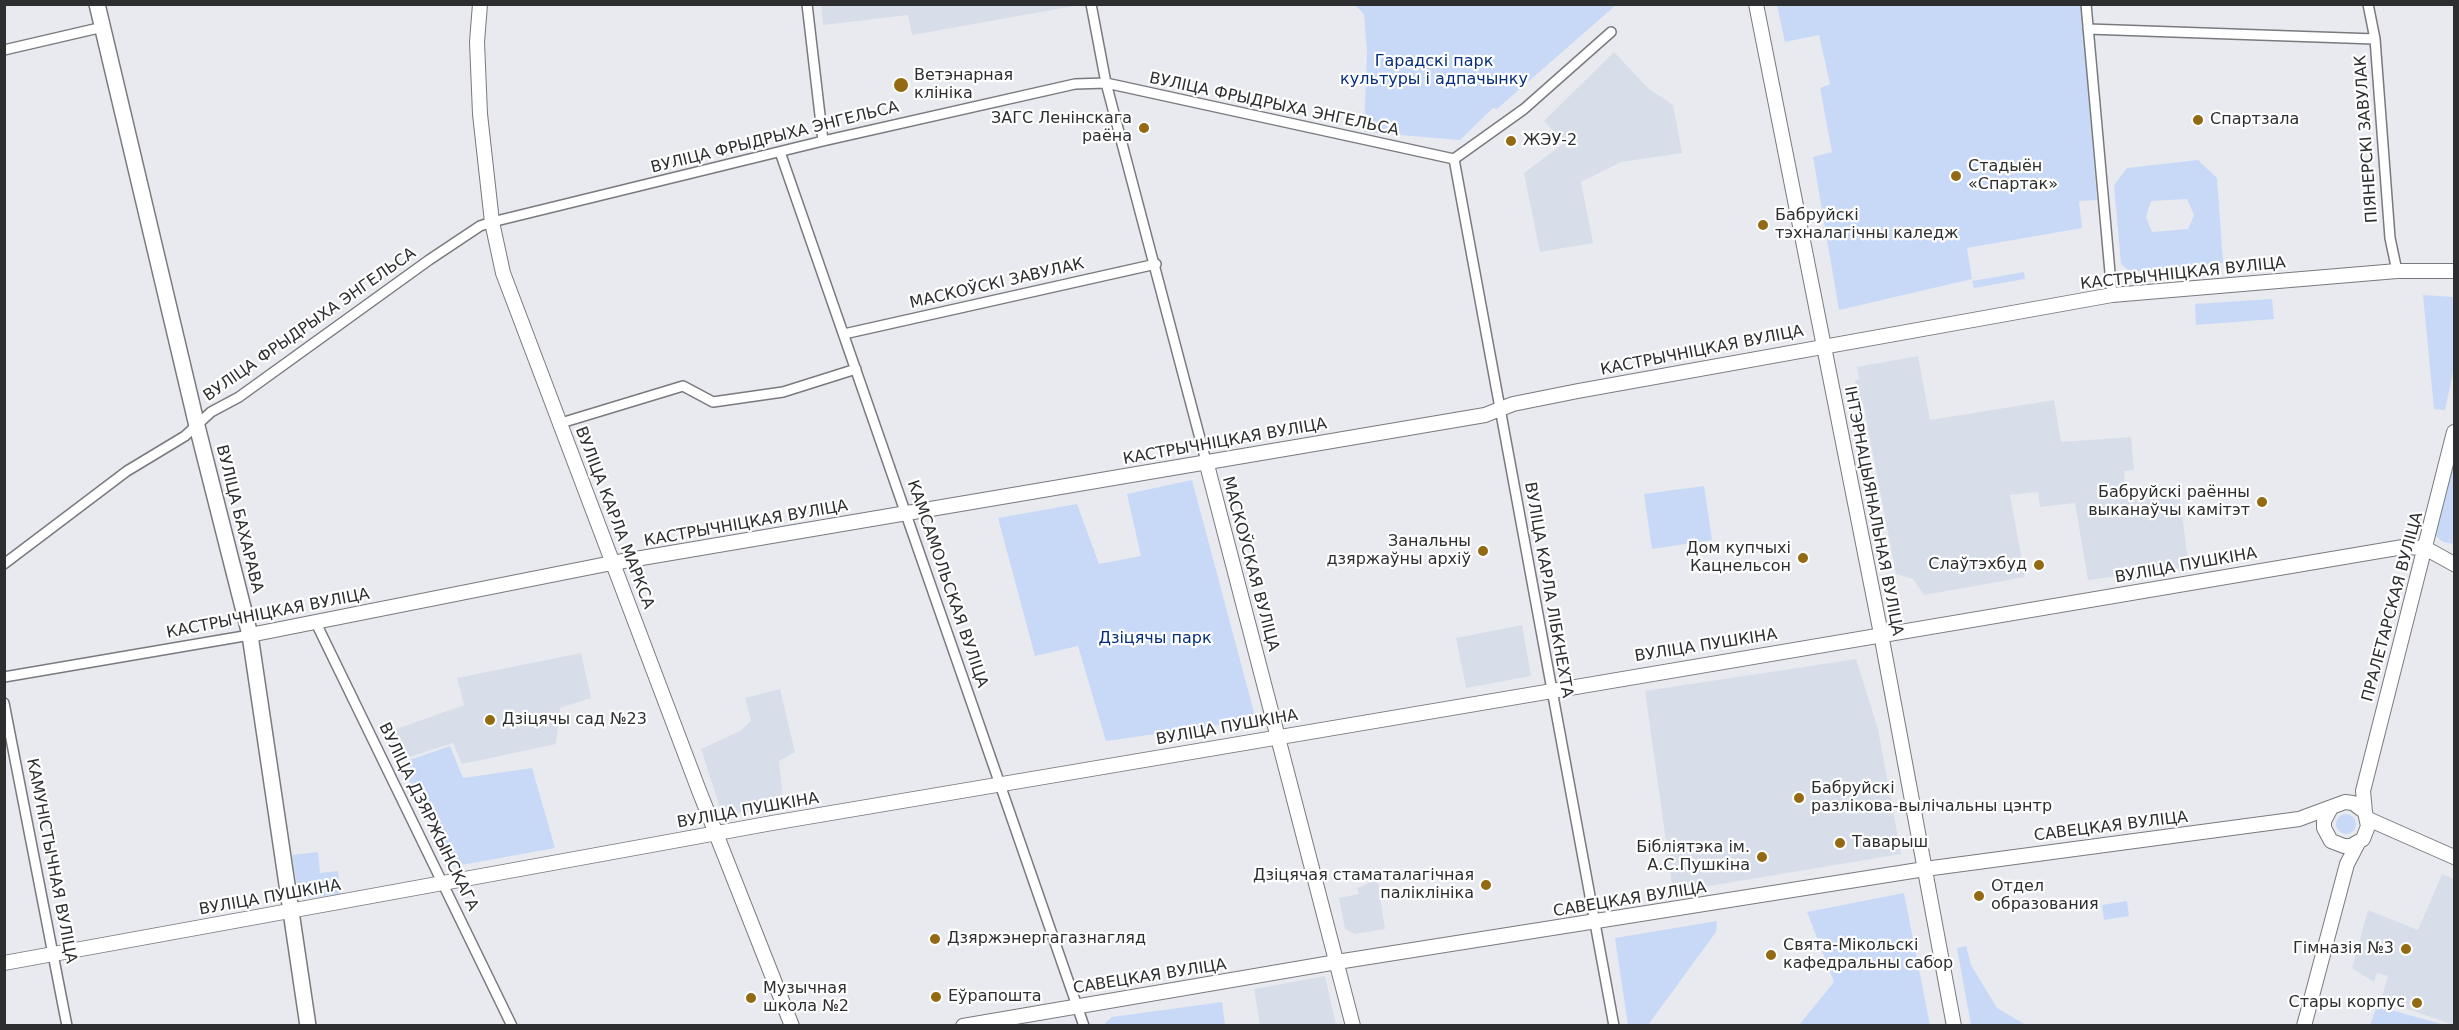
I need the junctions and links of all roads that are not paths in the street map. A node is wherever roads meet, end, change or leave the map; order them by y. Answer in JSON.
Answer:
{"nodes":[{"id":1,"x":97,"y":4,"type":"edge"},
{"id":2,"x":480,"y":4,"type":"edge"},
{"id":3,"x":807,"y":4,"type":"edge"},
{"id":4,"x":1091,"y":4,"type":"edge"},
{"id":5,"x":1756,"y":4,"type":"edge"},
{"id":6,"x":2086,"y":4,"type":"edge"},
{"id":7,"x":2368,"y":4,"type":"edge"},
{"id":8,"x":102,"y":27,"type":"junction"},
{"id":9,"x":2088,"y":29,"type":"junction"},
{"id":10,"x":1611,"y":33,"type":"dead end"},
{"id":11,"x":2375,"y":39,"type":"junction"},
{"id":12,"x":4,"y":50,"type":"edge"},
{"id":13,"x":1106,"y":83,"type":"junction"},
{"id":14,"x":823,"y":141,"type":"junction"},
{"id":15,"x":780,"y":152,"type":"junction"},
{"id":16,"x":1454,"y":159,"type":"junction"},
{"id":17,"x":492,"y":222,"type":"junction"},
{"id":18,"x":1156,"y":264,"type":"junction"},
{"id":19,"x":2397,"y":271,"type":"junction"},
{"id":20,"x":2454,"y":271,"type":"edge"},
{"id":21,"x":2112,"y":295,"type":"junction"},
{"id":22,"x":844,"y":334,"type":"junction"},
{"id":23,"x":1824,"y":345,"type":"junction"},
{"id":24,"x":856,"y":369,"type":"junction"},
{"id":25,"x":1499,"y":411,"type":"junction"},
{"id":26,"x":561,"y":423,"type":"junction"},
{"id":27,"x":197,"y":426,"type":"junction"},
{"id":28,"x":2454,"y":432,"type":"edge"},
{"id":29,"x":1206,"y":461,"type":"junction"},
{"id":30,"x":907,"y":513,"type":"junction"},
{"id":31,"x":2425,"y":548,"type":"junction"},
{"id":32,"x":612,"y":563,"type":"junction"},
{"id":33,"x":4,"y":564,"type":"edge"},
{"id":34,"x":2454,"y":564,"type":"edge"},
{"id":35,"x":316,"y":623,"type":"junction"},
{"id":36,"x":1881,"y":634,"type":"junction"},
{"id":37,"x":250,"y":635,"type":"junction"},
{"id":38,"x":4,"y":677,"type":"edge"},
{"id":39,"x":1551,"y":689,"type":"junction"},
{"id":40,"x":4,"y":703,"type":"edge"},
{"id":41,"x":1278,"y":736,"type":"junction"},
{"id":42,"x":1000,"y":784,"type":"junction"},
{"id":43,"x":2363,"y":791,"type":"junction"},
{"id":44,"x":2345,"y":802,"type":"junction"},
{"id":45,"x":2331,"y":808,"type":"junction"},
{"id":46,"x":2366,"y":815,"type":"junction"},
{"id":47,"x":2303,"y":818,"type":"junction"},
{"id":48,"x":2384,"y":828,"type":"junction"},
{"id":49,"x":716,"y":833,"type":"junction"},
{"id":50,"x":2332,"y":840,"type":"junction"},
{"id":51,"x":2360,"y":841,"type":"junction"},
{"id":52,"x":2454,"y":857,"type":"edge"},
{"id":53,"x":2347,"y":864,"type":"junction"},
{"id":54,"x":1925,"y":869,"type":"junction"},
{"id":55,"x":443,"y":884,"type":"junction"},
{"id":56,"x":289,"y":911,"type":"junction"},
{"id":57,"x":1594,"y":922,"type":"junction"},
{"id":58,"x":54,"y":954,"type":"junction"},
{"id":59,"x":4,"y":963,"type":"edge"},
{"id":60,"x":1337,"y":963,"type":"junction"},
{"id":61,"x":1077,"y":1005,"type":"junction"},
{"id":62,"x":67,"y":1026,"type":"edge"},
{"id":63,"x":308,"y":1026,"type":"edge"},
{"id":64,"x":512,"y":1026,"type":"edge"},
{"id":65,"x":792,"y":1026,"type":"edge"},
{"id":66,"x":963,"y":1026,"type":"edge"},
{"id":67,"x":1084,"y":1026,"type":"edge"},
{"id":68,"x":1353,"y":1026,"type":"edge"},
{"id":69,"x":1614,"y":1026,"type":"edge"},
{"id":70,"x":1954,"y":1026,"type":"edge"},
{"id":71,"x":2304,"y":1026,"type":"edge"}],
"edges":[{"from":1,"to":8,"type":"main road","name":"ВУЛІЦА БАХАРАВА"},
{"from":2,"to":17,"type":"main road","name":"ВУЛІЦА КАРЛА МАРКСА"},
{"from":3,"to":14,"type":"street"},
{"from":4,"to":13,"type":"street","name":"МАСКОЎСКАЯ ВУЛІЦА"},
{"from":5,"to":23,"type":"main road","name":"ІНТЭРНАЦЫЯНАЛЬНАЯ ВУЛІЦА"},
{"from":6,"to":9,"type":"street"},
{"from":7,"to":11,"type":"street","name":"ПІЯНЕРСКІ ЗАВУЛАК"},
{"from":8,"to":12,"type":"street"},
{"from":8,"to":27,"type":"main road","name":"ВУЛІЦА БАХАРАВА"},
{"from":9,"to":11,"type":"street"},
{"from":9,"to":21,"type":"street"},
{"from":10,"to":16,"type":"street"},
{"from":11,"to":19,"type":"street","name":"ПІЯНЕРСКІ ЗАВУЛАК"},
{"from":13,"to":14,"type":"street","name":"ВУЛІЦА ФРЫДРЫХА ЭНГЕЛЬСА"},
{"from":13,"to":16,"type":"street","name":"ВУЛІЦА ФРЫДРЫХА ЭНГЕЛЬСА"},
{"from":13,"to":18,"type":"street","name":"МАСКОЎСКАЯ ВУЛІЦА"},
{"from":14,"to":15,"type":"street","name":"ВУЛІЦА ФРЫДРЫХА ЭНГЕЛЬСА"},
{"from":15,"to":17,"type":"street","name":"ВУЛІЦА ФРЫДРЫХА ЭНГЕЛЬСА"},
{"from":15,"to":22,"type":"street","name":"КАМСАМОЛЬСКАЯ ВУЛІЦА"},
{"from":16,"to":25,"type":"street","name":"ВУЛІЦА КАРЛА ЛІБКНЕХТА"},
{"from":17,"to":26,"type":"main road","name":"ВУЛІЦА КАРЛА МАРКСА"},
{"from":17,"to":27,"type":"street","name":"ВУЛІЦА ФРЫДРЫХА ЭНГЕЛЬСА"},
{"from":18,"to":22,"type":"street","name":"МАСКОЎСКІ ЗАВУЛАК"},
{"from":18,"to":29,"type":"street","name":"МАСКОЎСКАЯ ВУЛІЦА"},
{"from":19,"to":20,"type":"main road","name":"КАСТРЫЧНІЦКАЯ ВУЛІЦА"},
{"from":19,"to":21,"type":"main road","name":"КАСТРЫЧНІЦКАЯ ВУЛІЦА"},
{"from":21,"to":23,"type":"main road","name":"КАСТРЫЧНІЦКАЯ ВУЛІЦА"},
{"from":22,"to":24,"type":"street","name":"КАМСАМОЛЬСКАЯ ВУЛІЦА"},
{"from":23,"to":25,"type":"main road","name":"КАСТРЫЧНІЦКАЯ ВУЛІЦА"},
{"from":23,"to":36,"type":"main road","name":"ІНТЭРНАЦЫЯНАЛЬНАЯ ВУЛІЦА"},
{"from":24,"to":26,"type":"street"},
{"from":24,"to":30,"type":"street","name":"КАМСАМОЛЬСКАЯ ВУЛІЦА"},
{"from":25,"to":29,"type":"main road","name":"КАСТРЫЧНІЦКАЯ ВУЛІЦА"},
{"from":25,"to":39,"type":"street","name":"ВУЛІЦА КАРЛА ЛІБКНЕХТА"},
{"from":26,"to":32,"type":"main road","name":"ВУЛІЦА КАРЛА МАРКСА"},
{"from":27,"to":33,"type":"street","name":"ВУЛІЦА ФРЫДРЫХА ЭНГЕЛЬСА"},
{"from":27,"to":37,"type":"main road","name":"ВУЛІЦА БАХАРАВА"},
{"from":28,"to":31,"type":"main road","name":"ПРАЛЕТАРСКАЯ ВУЛІЦА"},
{"from":29,"to":30,"type":"main road","name":"КАСТРЫЧНІЦКАЯ ВУЛІЦА"},
{"from":29,"to":41,"type":"main road","name":"МАСКОЎСКАЯ ВУЛІЦА"},
{"from":30,"to":32,"type":"main road","name":"КАСТРЫЧНІЦКАЯ ВУЛІЦА"},
{"from":30,"to":42,"type":"street","name":"КАМСАМОЛЬСКАЯ ВУЛІЦА"},
{"from":31,"to":34,"type":"main road","name":"ВУЛІЦА ПУШКІНА"},
{"from":31,"to":36,"type":"main road","name":"ВУЛІЦА ПУШКІНА"},
{"from":31,"to":43,"type":"main road","name":"ПРАЛЕТАРСКАЯ ВУЛІЦА"},
{"from":32,"to":35,"type":"main road","name":"КАСТРЫЧНІЦКАЯ ВУЛІЦА"},
{"from":32,"to":49,"type":"main road","name":"ВУЛІЦА КАРЛА МАРКСА"},
{"from":35,"to":37,"type":"main road","name":"КАСТРЫЧНІЦКАЯ ВУЛІЦА"},
{"from":35,"to":55,"type":"street","name":"ВУЛІЦА ДЗЯРЖЫНСКАГА"},
{"from":36,"to":39,"type":"main road","name":"ВУЛІЦА ПУШКІНА"},
{"from":36,"to":54,"type":"main road","name":"ІНТЭРНАЦЫЯНАЛЬНАЯ ВУЛІЦА"},
{"from":37,"to":38,"type":"street","name":"КАСТРЫЧНІЦКАЯ ВУЛІЦА"},
{"from":37,"to":56,"type":"main road","name":"ВУЛІЦА БАХАРАВА"},
{"from":39,"to":41,"type":"main road","name":"ВУЛІЦА ПУШКІНА"},
{"from":39,"to":57,"type":"street","name":"ВУЛІЦА КАРЛА ЛІБКНЕХТА"},
{"from":40,"to":58,"type":"street","name":"КАМУНІСТЫЧНАЯ ВУЛІЦА"},
{"from":41,"to":42,"type":"main road","name":"ВУЛІЦА ПУШКІНА"},
{"from":41,"to":60,"type":"main road","name":"МАСКОЎСКАЯ ВУЛІЦА"},
{"from":42,"to":49,"type":"main road","name":"ВУЛІЦА ПУШКІНА"},
{"from":42,"to":61,"type":"street","name":"КАМСАМОЛЬСКАЯ ВУЛІЦА"},
{"from":43,"to":44,"type":"main road"},
{"from":43,"to":46,"type":"main road","name":"ПРАЛЕТАРСКАЯ ВУЛІЦА"},
{"from":44,"to":45,"type":"main road"},
{"from":44,"to":46,"type":"main road"},
{"from":45,"to":47,"type":"main road","name":"САВЕЦКАЯ ВУЛІЦА"},
{"from":45,"to":50,"type":"main road"},
{"from":46,"to":48,"type":"main road"},
{"from":46,"to":51,"type":"main road"},
{"from":47,"to":50,"type":"main road"},
{"from":47,"to":54,"type":"main road","name":"САВЕЦКАЯ ВУЛІЦА"},
{"from":48,"to":51,"type":"main road"},
{"from":48,"to":52,"type":"main road"},
{"from":49,"to":55,"type":"main road","name":"ВУЛІЦА ПУШКІНА"},
{"from":49,"to":65,"type":"main road","name":"ВУЛІЦА КАРЛА МАРКСА"},
{"from":50,"to":51,"type":"main road"},
{"from":50,"to":53,"type":"main road"},
{"from":51,"to":53,"type":"main road"},
{"from":53,"to":71,"type":"main road"},
{"from":54,"to":57,"type":"main road","name":"САВЕЦКАЯ ВУЛІЦА"},
{"from":54,"to":70,"type":"main road","name":"ІНТЭРНАЦЫЯНАЛЬНАЯ ВУЛІЦА"},
{"from":55,"to":56,"type":"main road","name":"ВУЛІЦА ПУШКІНА"},
{"from":55,"to":64,"type":"street","name":"ВУЛІЦА ДЗЯРЖЫНСКАГА"},
{"from":56,"to":58,"type":"main road","name":"ВУЛІЦА ПУШКІНА"},
{"from":56,"to":63,"type":"main road","name":"ВУЛІЦА БАХАРАВА"},
{"from":57,"to":60,"type":"main road","name":"САВЕЦКАЯ ВУЛІЦА"},
{"from":57,"to":69,"type":"street","name":"ВУЛІЦА КАРЛА ЛІБКНЕХТА"},
{"from":58,"to":59,"type":"main road","name":"ВУЛІЦА ПУШКІНА"},
{"from":58,"to":62,"type":"street","name":"КАМУНІСТЫЧНАЯ ВУЛІЦА"},
{"from":60,"to":61,"type":"main road","name":"САВЕЦКАЯ ВУЛІЦА"},
{"from":60,"to":68,"type":"main road","name":"МАСКОЎСКАЯ ВУЛІЦА"},
{"from":61,"to":66,"type":"main road","name":"САВЕЦКАЯ ВУЛІЦА"},
{"from":61,"to":67,"type":"street","name":"КАМСАМОЛЬСКАЯ ВУЛІЦА"}]}
